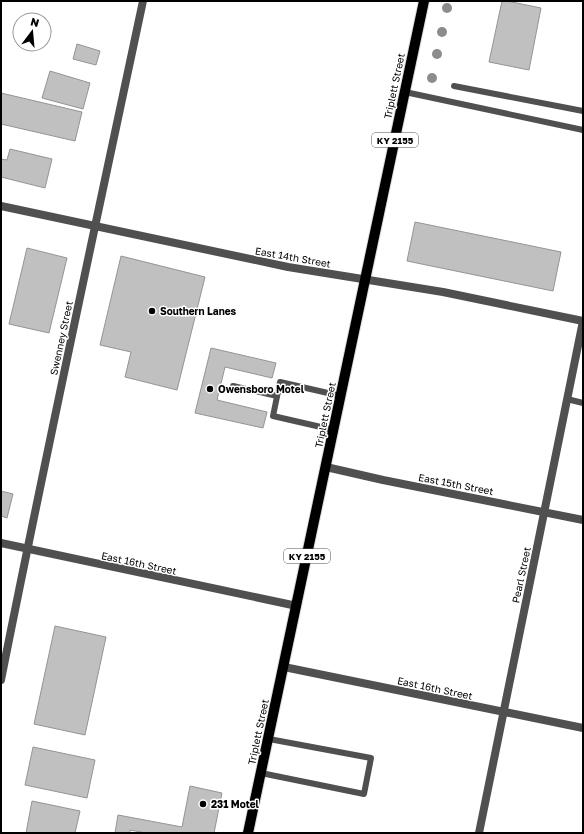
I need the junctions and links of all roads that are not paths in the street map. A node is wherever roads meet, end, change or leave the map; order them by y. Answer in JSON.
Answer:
{"nodes":[{"id":1,"x":143,"y":1,"type":"edge"},
{"id":2,"x":424,"y":1,"type":"edge"},
{"id":3,"x":454,"y":86,"type":"dead end"},
{"id":4,"x":405,"y":92,"type":"junction"},
{"id":5,"x":583,"y":111,"type":"edge"},
{"id":6,"x":583,"y":130,"type":"edge"},
{"id":7,"x":1,"y":206,"type":"edge"},
{"id":8,"x":95,"y":226,"type":"junction"},
{"id":9,"x":365,"y":279,"type":"junction"},
{"id":10,"x":583,"y":321,"type":"edge"},
{"id":11,"x":233,"y":386,"type":"dead end"},
{"id":12,"x":277,"y":396,"type":"junction"},
{"id":13,"x":341,"y":396,"type":"junction"},
{"id":14,"x":567,"y":399,"type":"junction"},
{"id":15,"x":583,"y":403,"type":"edge"},
{"id":16,"x":334,"y":430,"type":"junction"},
{"id":17,"x":326,"y":467,"type":"junction"},
{"id":18,"x":544,"y":512,"type":"junction"},
{"id":19,"x":583,"y":520,"type":"edge"},
{"id":20,"x":1,"y":543,"type":"edge"},
{"id":21,"x":27,"y":549,"type":"junction"},
{"id":22,"x":297,"y":606,"type":"junction"},
{"id":23,"x":284,"y":667,"type":"junction"},
{"id":24,"x":1,"y":680,"type":"edge"},
{"id":25,"x":503,"y":712,"type":"junction"},
{"id":26,"x":583,"y":728,"type":"edge"},
{"id":27,"x":269,"y":739,"type":"junction"},
{"id":28,"x":261,"y":773,"type":"junction"},
{"id":29,"x":248,"y":833,"type":"edge"},
{"id":30,"x":479,"y":833,"type":"edge"}],
"edges":[{"from":1,"to":8,"type":"street","name":"Swenney Street"},
{"from":2,"to":4,"type":"main road","name":"Triplett Street","number":"KY 2155"},
{"from":3,"to":5,"type":"lane"},
{"from":4,"to":6,"type":"lane"},
{"from":4,"to":9,"type":"main road","name":"Triplett Street","number":"KY 2155"},
{"from":7,"to":8,"type":"street","name":"East 14th Street"},
{"from":8,"to":9,"type":"street","name":"East 14th Street"},
{"from":8,"to":21,"type":"street","name":"Swenney Street"},
{"from":9,"to":10,"type":"street","name":"East 14th Street"},
{"from":9,"to":13,"type":"main road","name":"Triplett Street","number":"KY 2155"},
{"from":10,"to":14,"type":"street","name":"Pearl Street"},
{"from":11,"to":12,"type":"lane"},
{"from":12,"to":13,"type":"lane"},
{"from":12,"to":16,"type":"lane"},
{"from":13,"to":16,"type":"main road","name":"Triplett Street","number":"KY 2155"},
{"from":14,"to":15,"type":"lane"},
{"from":14,"to":18,"type":"street","name":"Pearl Street"},
{"from":16,"to":17,"type":"main road","name":"Triplett Street","number":"KY 2155"},
{"from":17,"to":18,"type":"street","name":"East 15th Street"},
{"from":17,"to":22,"type":"main road","name":"Triplett Street","number":"KY 2155"},
{"from":18,"to":19,"type":"street","name":"East 15th Street"},
{"from":18,"to":25,"type":"street","name":"Pearl Street"},
{"from":20,"to":21,"type":"street","name":"East 16th Street"},
{"from":21,"to":22,"type":"street","name":"East 16th Street"},
{"from":21,"to":24,"type":"street","name":"Swenney Street"},
{"from":22,"to":23,"type":"main road","name":"Triplett Street","number":"KY 2155"},
{"from":23,"to":25,"type":"street","name":"East 16th Street"},
{"from":23,"to":27,"type":"main road","name":"Triplett Street","number":"KY 2155"},
{"from":25,"to":26,"type":"street","name":"East 16th Street"},
{"from":25,"to":30,"type":"street","name":"Pearl Street"},
{"from":27,"to":28,"type":"main road","name":"Triplett Street","number":"KY 2155"},
{"from":27,"to":28,"type":"lane"},
{"from":28,"to":29,"type":"main road","name":"Triplett Street","number":"KY 2155"}]}
